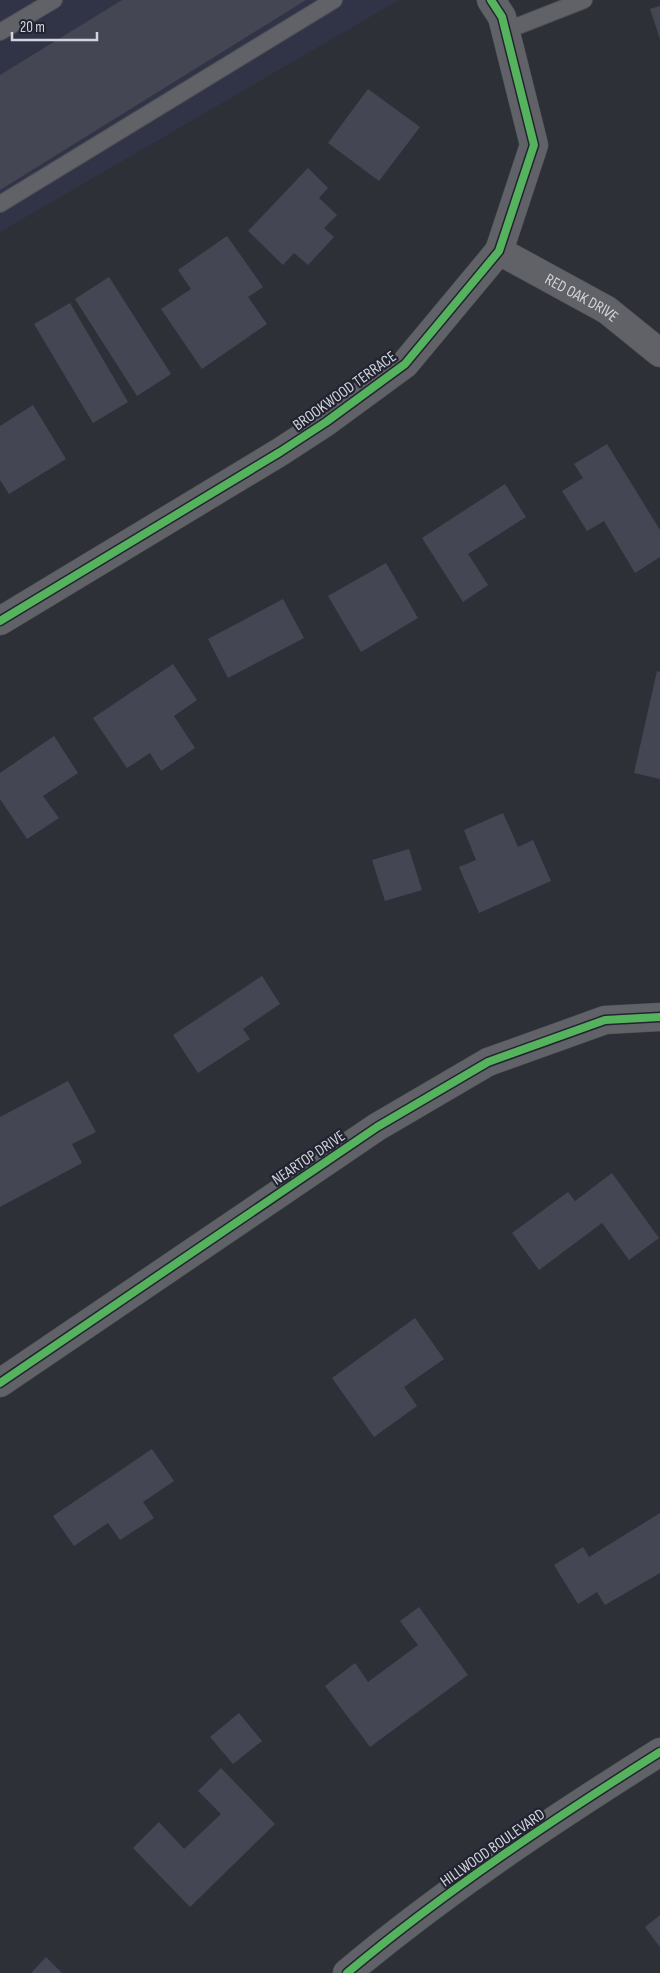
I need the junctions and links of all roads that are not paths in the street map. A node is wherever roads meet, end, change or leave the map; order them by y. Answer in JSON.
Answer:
{"nodes":[{"id":1,"x":54,"y":0,"type":"edge"},
{"id":2,"x":334,"y":0,"type":"edge"},
{"id":3,"x":491,"y":0,"type":"edge"},
{"id":4,"x":584,"y":0,"type":"edge"},
{"id":5,"x":505,"y":31,"type":"junction"},
{"id":6,"x":0,"y":32,"type":"edge"},
{"id":7,"x":0,"y":204,"type":"edge"},
{"id":8,"x":499,"y":251,"type":"junction"},
{"id":9,"x":660,"y":353,"type":"edge"},
{"id":10,"x":0,"y":621,"type":"edge"},
{"id":11,"x":660,"y":1017,"type":"edge"},
{"id":12,"x":0,"y":1383,"type":"edge"},
{"id":13,"x":660,"y":1752,"type":"edge"},
{"id":14,"x":347,"y":1973,"type":"edge"}],
"edges":[{"from":1,"to":6,"type":"lane"},
{"from":2,"to":7,"type":"lane"},
{"from":3,"to":5,"type":"street","name":"BROOKWOOD TERRACE"},
{"from":4,"to":5,"type":"lane"},
{"from":5,"to":8,"type":"street","name":"BROOKWOOD TERRACE"},
{"from":8,"to":9,"type":"street","name":"RED OAK DRIVE"},
{"from":8,"to":10,"type":"street","name":"BROOKWOOD TERRACE"},
{"from":11,"to":12,"type":"street","name":"NEARTOP DRIVE"},
{"from":13,"to":14,"type":"street","name":"HILLWOOD BOULEVARD"}]}
